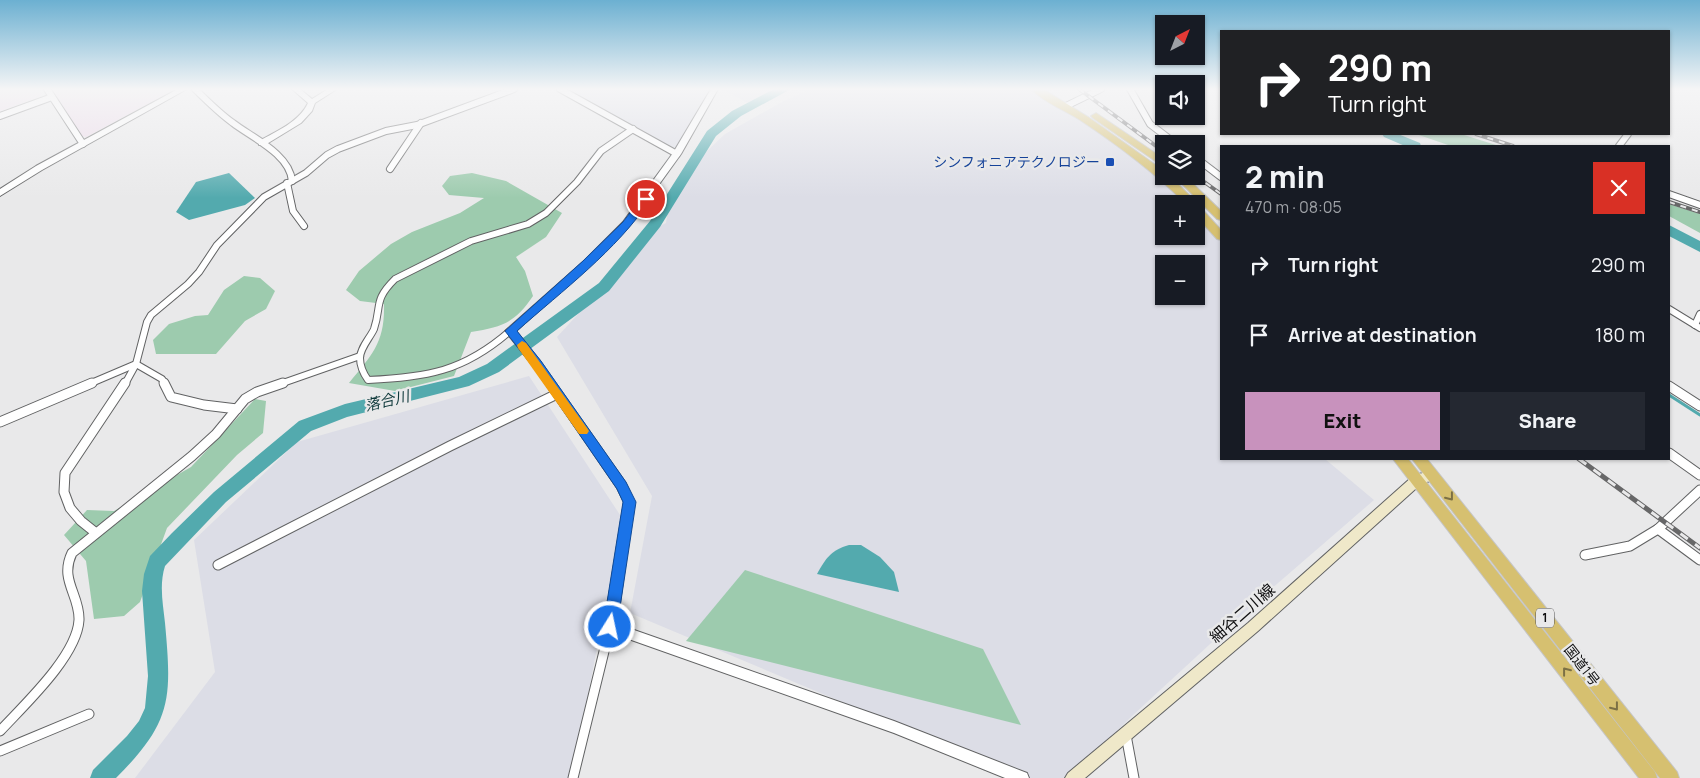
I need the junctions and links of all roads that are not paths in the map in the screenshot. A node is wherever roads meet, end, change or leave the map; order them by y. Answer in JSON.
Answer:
{"nodes":[{"id":1,"x":71,"y":125,"type":"edge"},
{"id":2,"x":118,"y":125,"type":"edge"},
{"id":3,"x":237,"y":125,"type":"edge"},
{"id":4,"x":292,"y":125,"type":"edge"},
{"id":5,"x":411,"y":125,"type":"edge"},
{"id":6,"x":419,"y":125,"type":"edge"},
{"id":7,"x":625,"y":125,"type":"edge"},
{"id":8,"x":694,"y":125,"type":"edge"},
{"id":9,"x":1097,"y":125,"type":"edge"},
{"id":10,"x":1111,"y":125,"type":"edge"},
{"id":11,"x":1152,"y":125,"type":"edge"},
{"id":12,"x":632,"y":129,"type":"junction"},
{"id":13,"x":1164,"y":135,"type":"edge"},
{"id":14,"x":262,"y":142,"type":"junction"},
{"id":15,"x":83,"y":144,"type":"junction"},
{"id":16,"x":677,"y":154,"type":"junction"},
{"id":17,"x":1155,"y":157,"type":"edge"},
{"id":18,"x":1205,"y":164,"type":"edge"},
{"id":19,"x":390,"y":169,"type":"dead end"},
{"id":20,"x":1155,"y":169,"type":"edge"},
{"id":21,"x":1220,"y":175,"type":"edge"},
{"id":22,"x":290,"y":182,"type":"junction"},
{"id":23,"x":1173,"y":185,"type":"edge"},
{"id":24,"x":1188,"y":185,"type":"edge"},
{"id":25,"x":0,"y":193,"type":"edge"},
{"id":26,"x":1670,"y":194,"type":"edge"},
{"id":27,"x":1183,"y":195,"type":"edge"},
{"id":28,"x":1700,"y":205,"type":"edge"},
{"id":29,"x":1220,"y":215,"type":"edge"},
{"id":30,"x":1205,"y":219,"type":"edge"},
{"id":31,"x":304,"y":226,"type":"dead end"},
{"id":32,"x":1220,"y":235,"type":"edge"},
{"id":33,"x":1670,"y":310,"type":"edge"},
{"id":34,"x":1700,"y":314,"type":"edge"},
{"id":35,"x":1698,"y":326,"type":"edge"},
{"id":36,"x":510,"y":331,"type":"junction"},
{"id":37,"x":360,"y":356,"type":"junction"},
{"id":38,"x":136,"y":364,"type":"junction"},
{"id":39,"x":1670,"y":387,"type":"edge"},
{"id":40,"x":557,"y":394,"type":"junction"},
{"id":41,"x":1700,"y":406,"type":"edge"},
{"id":42,"x":237,"y":409,"type":"junction"},
{"id":43,"x":0,"y":422,"type":"edge"},
{"id":44,"x":1670,"y":454,"type":"edge"},
{"id":45,"x":1401,"y":460,"type":"edge"},
{"id":46,"x":1420,"y":460,"type":"edge"},
{"id":47,"x":1432,"y":475,"type":"junction"},
{"id":48,"x":1700,"y":475,"type":"edge"},
{"id":49,"x":1417,"y":480,"type":"junction"},
{"id":50,"x":1700,"y":490,"type":"edge"},
{"id":51,"x":1658,"y":529,"type":"junction"},
{"id":52,"x":96,"y":533,"type":"junction"},
{"id":53,"x":1585,"y":555,"type":"dead end"},
{"id":54,"x":1700,"y":560,"type":"edge"},
{"id":55,"x":218,"y":565,"type":"dead end"},
{"id":56,"x":610,"y":627,"type":"junction"},
{"id":57,"x":89,"y":714,"type":"dead end"},
{"id":58,"x":0,"y":731,"type":"edge"},
{"id":59,"x":1126,"y":735,"type":"junction"},
{"id":60,"x":0,"y":751,"type":"edge"},
{"id":61,"x":573,"y":778,"type":"edge"},
{"id":62,"x":1022,"y":778,"type":"edge"},
{"id":63,"x":1073,"y":778,"type":"edge"},
{"id":64,"x":1134,"y":778,"type":"edge"},
{"id":65,"x":1649,"y":778,"type":"edge"},
{"id":66,"x":1671,"y":778,"type":"edge"}],
"edges":[{"from":1,"to":15,"type":"street"},
{"from":2,"to":15,"type":"street"},
{"from":3,"to":14,"type":"street"},
{"from":4,"to":14,"type":"street"},
{"from":5,"to":22,"type":"street"},
{"from":6,"to":19,"type":"street"},
{"from":7,"to":12,"type":"street"},
{"from":8,"to":16,"type":"street"},
{"from":9,"to":20,"type":"highway"},
{"from":10,"to":17,"type":"highway"},
{"from":11,"to":13,"type":"street"},
{"from":12,"to":16,"type":"street"},
{"from":12,"to":37,"type":"street"},
{"from":14,"to":22,"type":"street"},
{"from":15,"to":25,"type":"street"},
{"from":16,"to":36,"type":"street"},
{"from":18,"to":21,"type":"street"},
{"from":22,"to":31,"type":"street"},
{"from":22,"to":38,"type":"street"},
{"from":23,"to":27,"type":"highway"},
{"from":24,"to":29,"type":"highway"},
{"from":26,"to":28,"type":"street"},
{"from":30,"to":32,"type":"highway"},
{"from":33,"to":35,"type":"street"},
{"from":34,"to":35,"type":"street"},
{"from":36,"to":37,"type":"street"},
{"from":36,"to":40,"type":"street"},
{"from":37,"to":42,"type":"street"},
{"from":38,"to":42,"type":"street"},
{"from":38,"to":43,"type":"street"},
{"from":38,"to":52,"type":"street"},
{"from":39,"to":41,"type":"street"},
{"from":40,"to":55,"type":"street"},
{"from":40,"to":56,"type":"street"},
{"from":42,"to":52,"type":"street"},
{"from":44,"to":48,"type":"street"},
{"from":45,"to":49,"type":"highway","name":"国道1号","number":"1"},
{"from":46,"to":47,"type":"highway","name":"国道1号","number":"1"},
{"from":47,"to":49,"type":"main road","name":"細谷二川線"},
{"from":47,"to":66,"type":"highway","name":"国道1号","number":"1","one_way":true},
{"from":49,"to":59,"type":"main road","name":"細谷二川線"},
{"from":65,"to":49,"type":"highway","name":"国道1号","number":"1","one_way":true},
{"from":50,"to":51,"type":"street"},
{"from":51,"to":53,"type":"street"},
{"from":51,"to":54,"type":"street"},
{"from":52,"to":58,"type":"street"},
{"from":56,"to":61,"type":"street"},
{"from":56,"to":62,"type":"street"},
{"from":57,"to":60,"type":"street"},
{"from":59,"to":63,"type":"main road","name":"細谷二川線"},
{"from":59,"to":64,"type":"street"}]}
